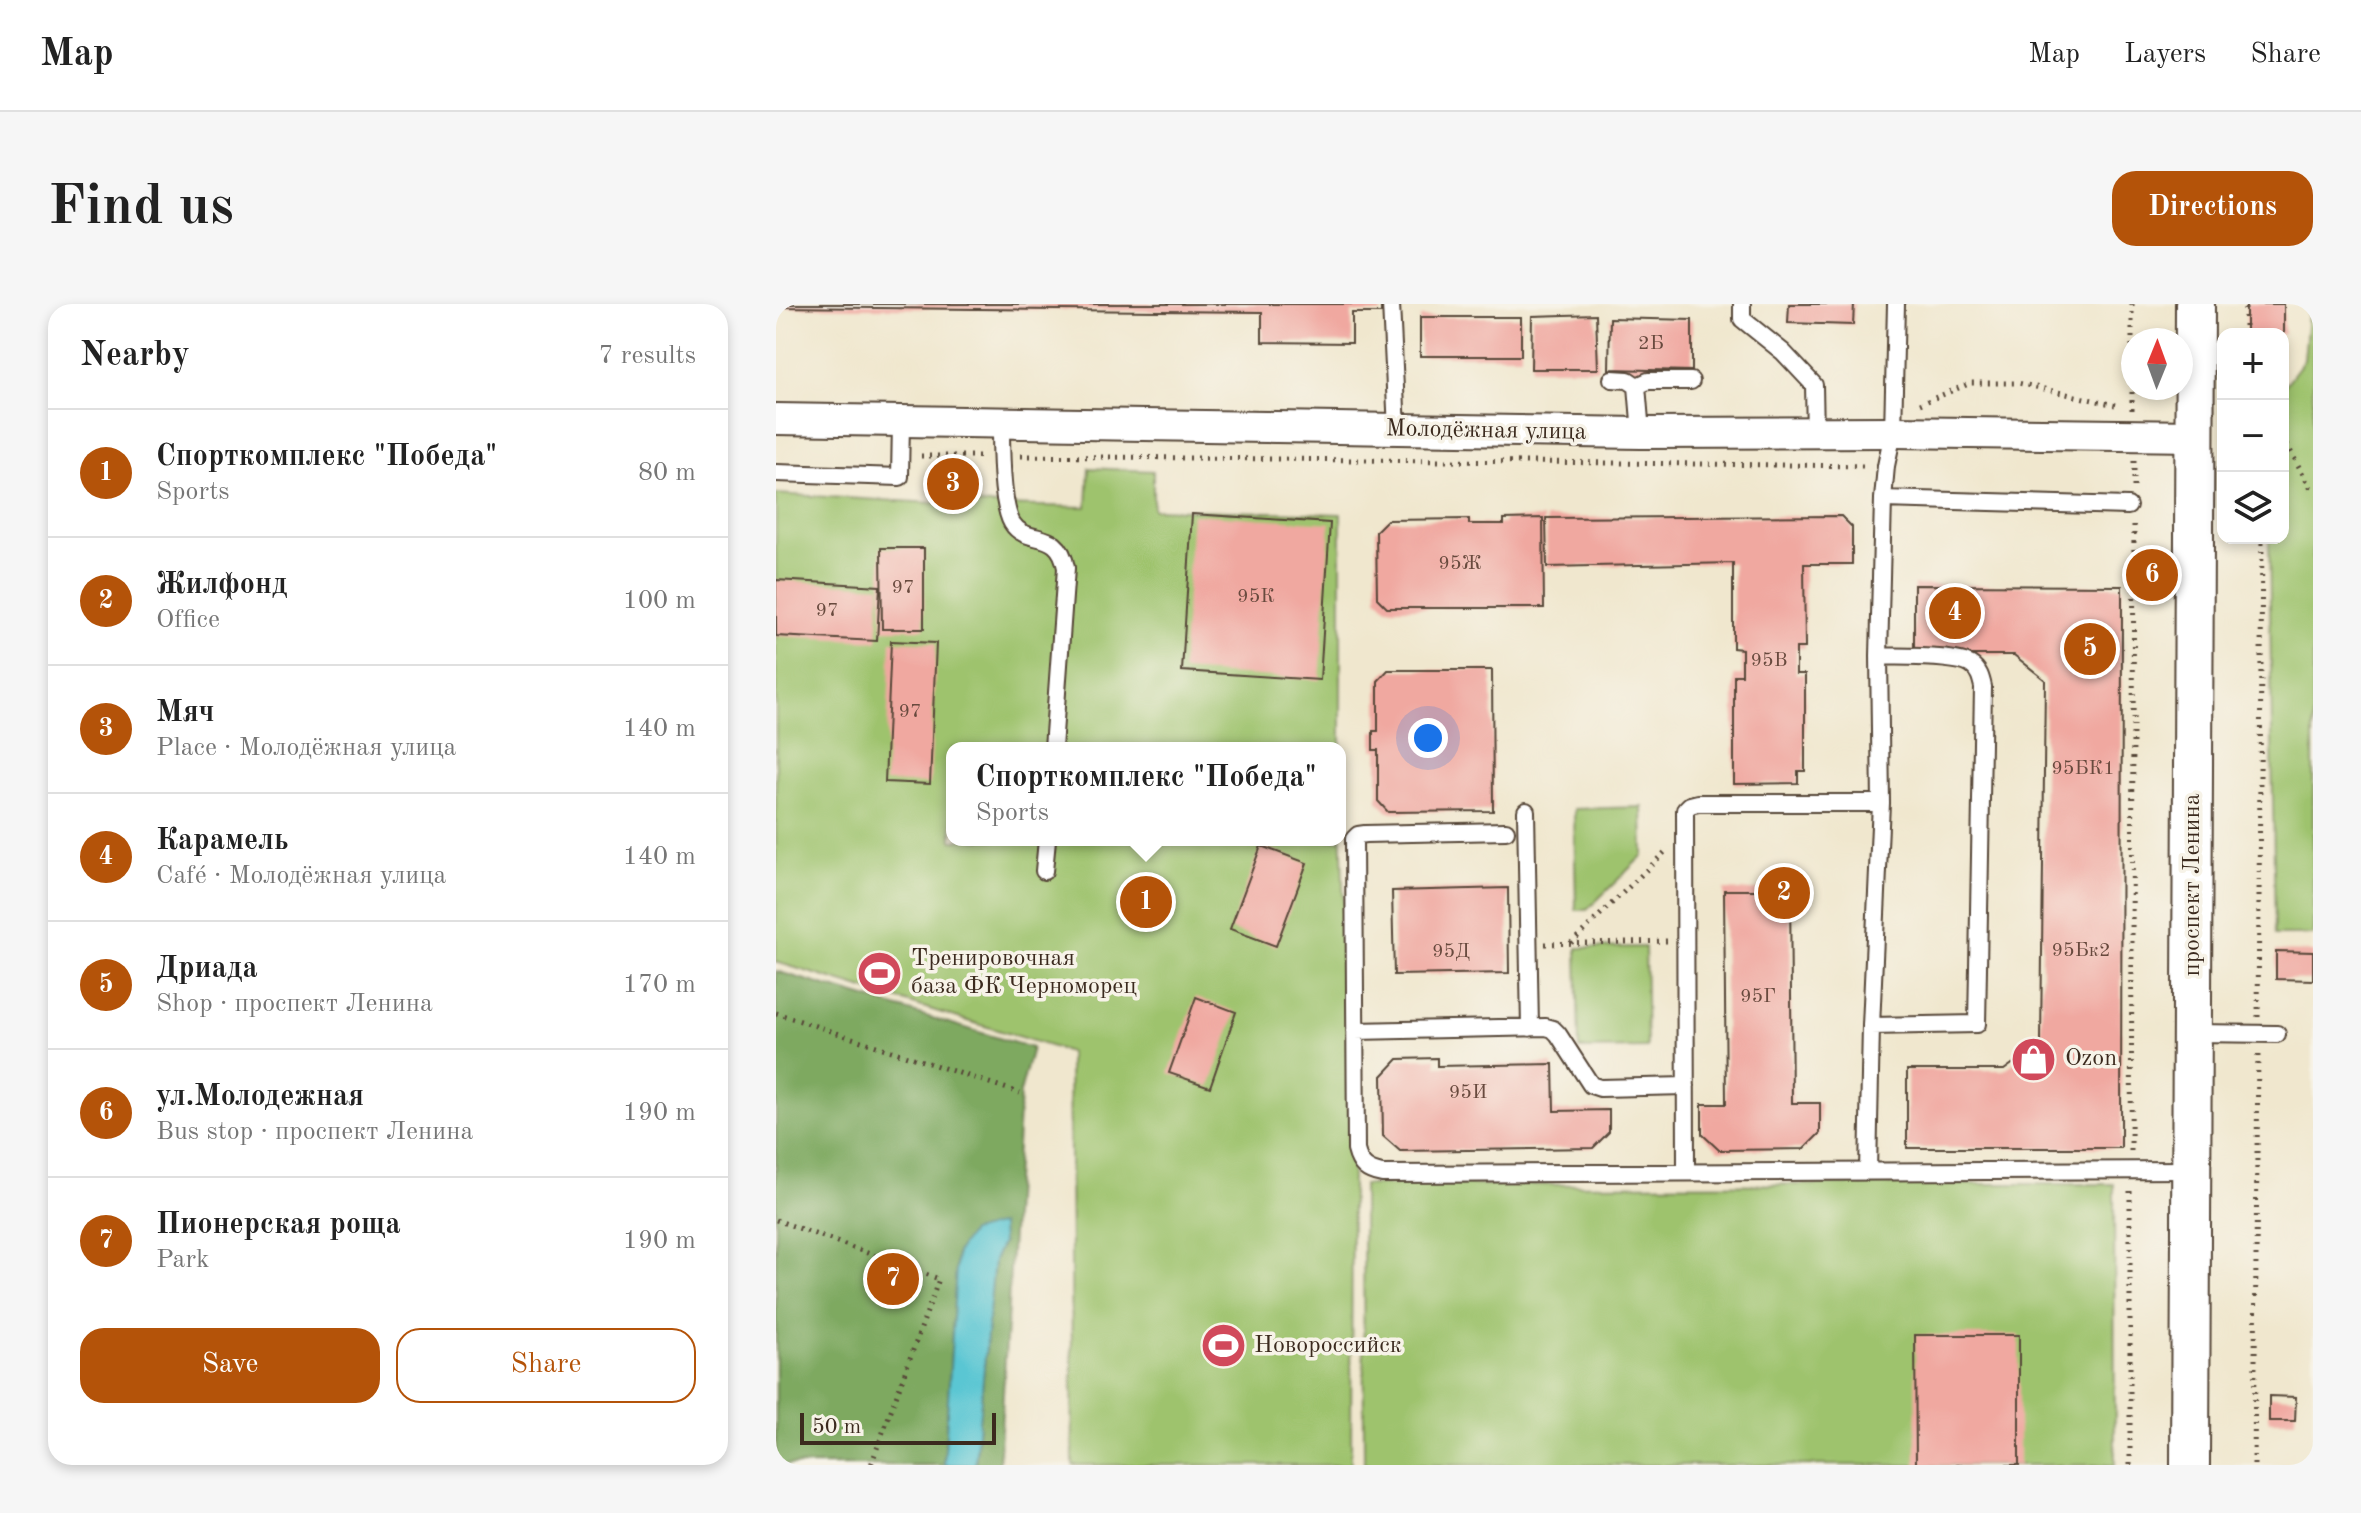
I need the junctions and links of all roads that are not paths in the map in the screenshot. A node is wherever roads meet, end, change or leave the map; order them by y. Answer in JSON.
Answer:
{"nodes":[{"id":1,"x":1391,"y":304,"type":"edge"},
{"id":2,"x":1742,"y":304,"type":"edge"},
{"id":3,"x":1896,"y":304,"type":"edge"},
{"id":4,"x":2195,"y":304,"type":"edge"},
{"id":5,"x":1612,"y":379,"type":"dead end"},
{"id":6,"x":1691,"y":381,"type":"dead end"},
{"id":7,"x":1637,"y":386,"type":"junction"},
{"id":8,"x":776,"y":419,"type":"edge"},
{"id":9,"x":901,"y":422,"type":"junction"},
{"id":10,"x":1001,"y":423,"type":"junction"},
{"id":11,"x":1893,"y":423,"type":"junction"},
{"id":12,"x":1397,"y":430,"type":"junction"},
{"id":13,"x":1641,"y":433,"type":"junction"},
{"id":14,"x":1815,"y":434,"type":"junction"},
{"id":15,"x":2196,"y":436,"type":"junction"},
{"id":16,"x":776,"y":473,"type":"edge"},
{"id":17,"x":2131,"y":498,"type":"road end"},
{"id":18,"x":1883,"y":499,"type":"junction"},
{"id":19,"x":1879,"y":656,"type":"junction"},
{"id":20,"x":1053,"y":742,"type":"edge"},
{"id":21,"x":1881,"y":803,"type":"junction"},
{"id":22,"x":1526,"y":811,"type":"dead end"},
{"id":23,"x":1506,"y":831,"type":"dead end"},
{"id":24,"x":1046,"y":846,"type":"edge"},
{"id":25,"x":1044,"y":871,"type":"dead end"},
{"id":26,"x":1871,"y":1026,"type":"junction"},
{"id":27,"x":1530,"y":1028,"type":"junction"},
{"id":28,"x":1355,"y":1031,"type":"junction"},
{"id":29,"x":2192,"y":1033,"type":"junction"},
{"id":30,"x":2277,"y":1034,"type":"dead end"},
{"id":31,"x":1686,"y":1086,"type":"junction"},
{"id":32,"x":2192,"y":1170,"type":"junction"},
{"id":33,"x":1686,"y":1172,"type":"junction"},
{"id":34,"x":1868,"y":1172,"type":"junction"},
{"id":35,"x":2190,"y":1465,"type":"edge"}],
"edges":[{"from":1,"to":12,"type":"lane"},
{"from":2,"to":14,"type":"lane"},
{"from":3,"to":11,"type":"lane"},
{"from":4,"to":15,"type":"street","name":"проспект Ленина"},
{"from":5,"to":7,"type":"lane"},
{"from":6,"to":7,"type":"lane"},
{"from":7,"to":13,"type":"lane"},
{"from":8,"to":9,"type":"street","name":"Молодёжная улица"},
{"from":9,"to":10,"type":"street","name":"Молодёжная улица"},
{"from":9,"to":16,"type":"lane"},
{"from":10,"to":12,"type":"street","name":"Молодёжная улица"},
{"from":10,"to":20,"type":"lane"},
{"from":11,"to":14,"type":"street","name":"Молодёжная улица"},
{"from":11,"to":15,"type":"street","name":"Молодёжная улица"},
{"from":11,"to":18,"type":"lane"},
{"from":12,"to":13,"type":"street","name":"Молодёжная улица"},
{"from":13,"to":14,"type":"street","name":"Молодёжная улица"},
{"from":15,"to":29,"type":"street","name":"проспект Ленина"},
{"from":17,"to":18,"type":"lane"},
{"from":18,"to":19,"type":"lane"},
{"from":19,"to":21,"type":"lane"},
{"from":19,"to":26,"type":"lane"},
{"from":21,"to":26,"type":"lane"},
{"from":21,"to":31,"type":"lane"},
{"from":22,"to":27,"type":"lane"},
{"from":23,"to":28,"type":"lane"},
{"from":24,"to":25,"type":"lane"},
{"from":26,"to":34,"type":"lane"},
{"from":27,"to":28,"type":"lane"},
{"from":27,"to":31,"type":"lane"},
{"from":28,"to":33,"type":"lane"},
{"from":29,"to":30,"type":"lane"},
{"from":29,"to":32,"type":"street","name":"проспект Ленина"},
{"from":31,"to":33,"type":"lane"},
{"from":32,"to":34,"type":"lane"},
{"from":32,"to":35,"type":"street","name":"проспект Ленина"},
{"from":33,"to":34,"type":"lane"}]}
